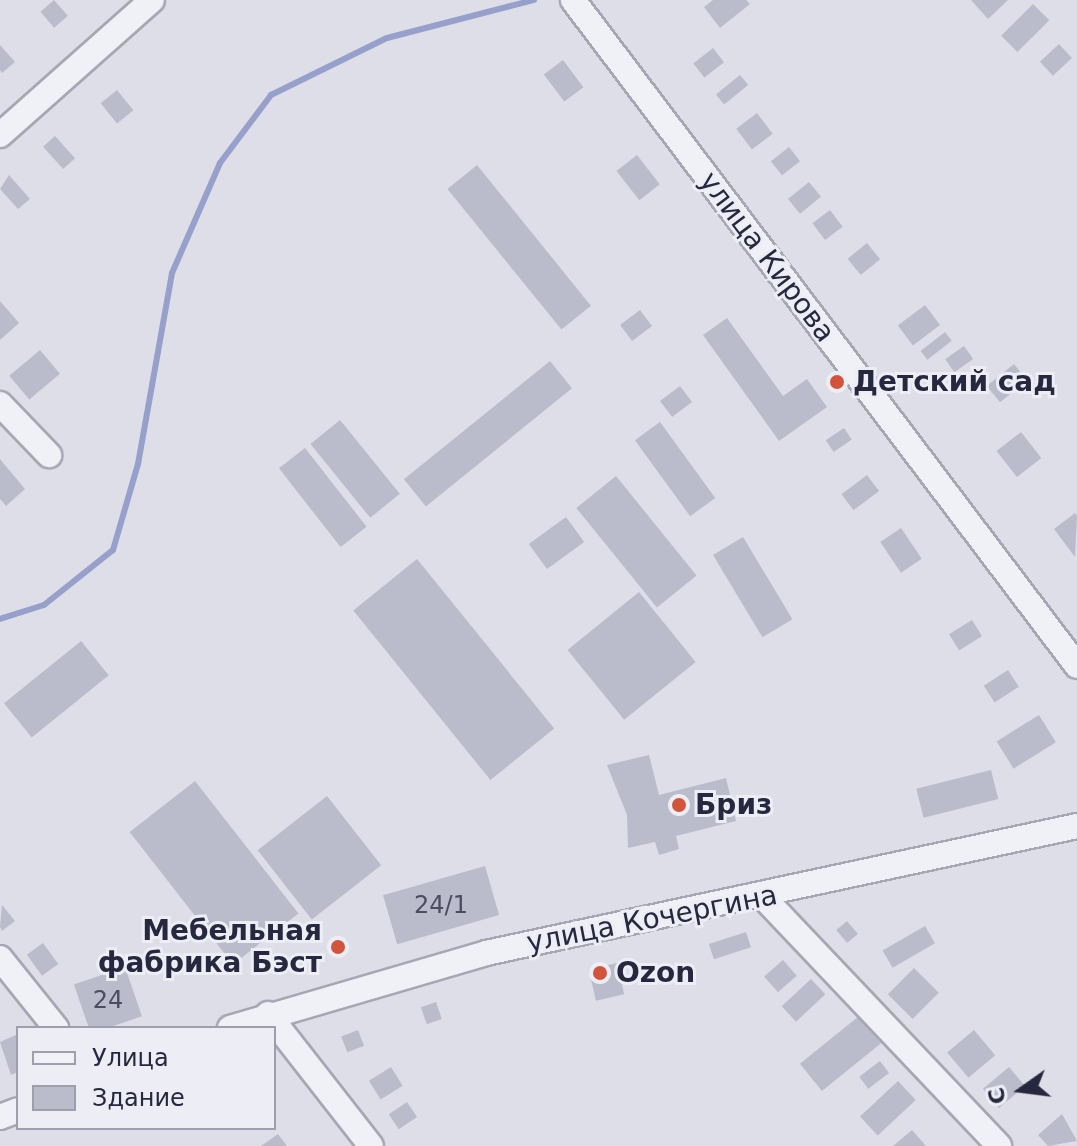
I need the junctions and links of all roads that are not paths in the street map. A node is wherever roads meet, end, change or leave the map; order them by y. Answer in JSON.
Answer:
{"nodes":[{"id":1,"x":152,"y":0,"type":"edge"},
{"id":2,"x":573,"y":0,"type":"edge"},
{"id":3,"x":0,"y":135,"type":"edge"},
{"id":4,"x":0,"y":404,"type":"edge"},
{"id":5,"x":49,"y":455,"type":"dead end"},
{"id":6,"x":1077,"y":666,"type":"edge"},
{"id":7,"x":1077,"y":826,"type":"edge"},
{"id":8,"x":763,"y":897,"type":"junction"},
{"id":9,"x":0,"y":958,"type":"edge"},
{"id":10,"x":268,"y":1014,"type":"junction"},
{"id":11,"x":54,"y":1026,"type":"edge"},
{"id":12,"x":235,"y":1026,"type":"edge"},
{"id":13,"x":371,"y":1146,"type":"edge"},
{"id":14,"x":999,"y":1146,"type":"edge"}],
"edges":[{"from":1,"to":3,"type":"street"},
{"from":2,"to":6,"type":"street","name":"улица Кирова"},
{"from":4,"to":5,"type":"street"},
{"from":7,"to":8,"type":"street","name":"улица Кочергина"},
{"from":8,"to":10,"type":"street","name":"улица Кочергина"},
{"from":8,"to":14,"type":"street"},
{"from":9,"to":11,"type":"street"},
{"from":10,"to":12,"type":"street","name":"улица Кочергина"},
{"from":10,"to":13,"type":"street"}]}
